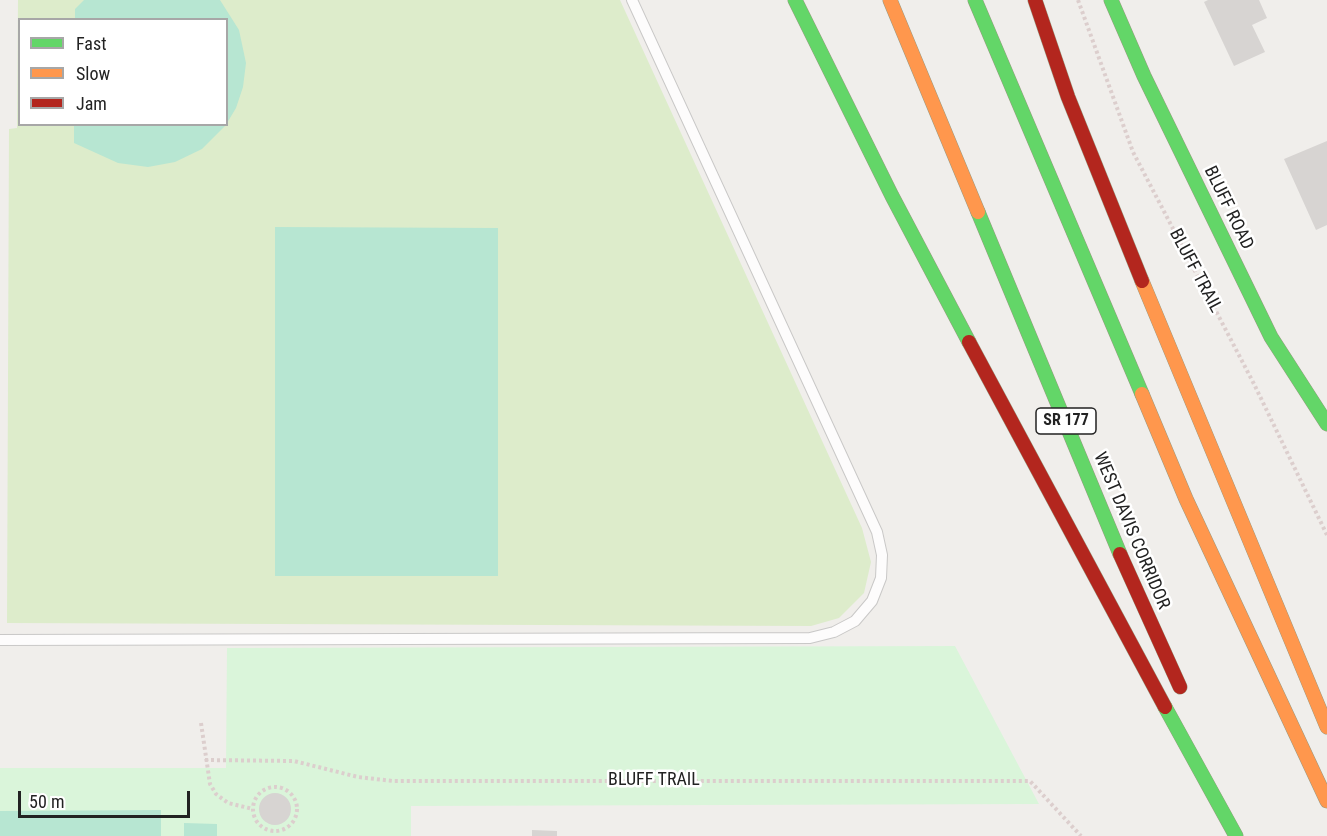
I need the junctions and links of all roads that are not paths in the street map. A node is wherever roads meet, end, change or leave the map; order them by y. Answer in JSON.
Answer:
{"nodes":[{"id":1,"x":632,"y":0,"type":"edge"},
{"id":2,"x":795,"y":0,"type":"edge"},
{"id":3,"x":890,"y":0,"type":"edge"},
{"id":4,"x":975,"y":0,"type":"edge"},
{"id":5,"x":1035,"y":0,"type":"edge"},
{"id":6,"x":1111,"y":0,"type":"edge"},
{"id":7,"x":1327,"y":424,"type":"edge"},
{"id":8,"x":0,"y":640,"type":"edge"},
{"id":9,"x":1187,"y":700,"type":"dead end"},
{"id":10,"x":1327,"y":727,"type":"edge"},
{"id":11,"x":1327,"y":801,"type":"edge"},
{"id":12,"x":1236,"y":836,"type":"edge"}],
"edges":[{"from":1,"to":8,"type":"lane"},
{"from":2,"to":12,"type":"main road"},
{"from":3,"to":9,"type":"main road","name":"WEST DAVIS CORRIDOR","number":"SR 177"},
{"from":4,"to":11,"type":"main road"},
{"from":5,"to":10,"type":"main road"},
{"from":6,"to":7,"type":"main road","name":"BLUFF ROAD"}]}
